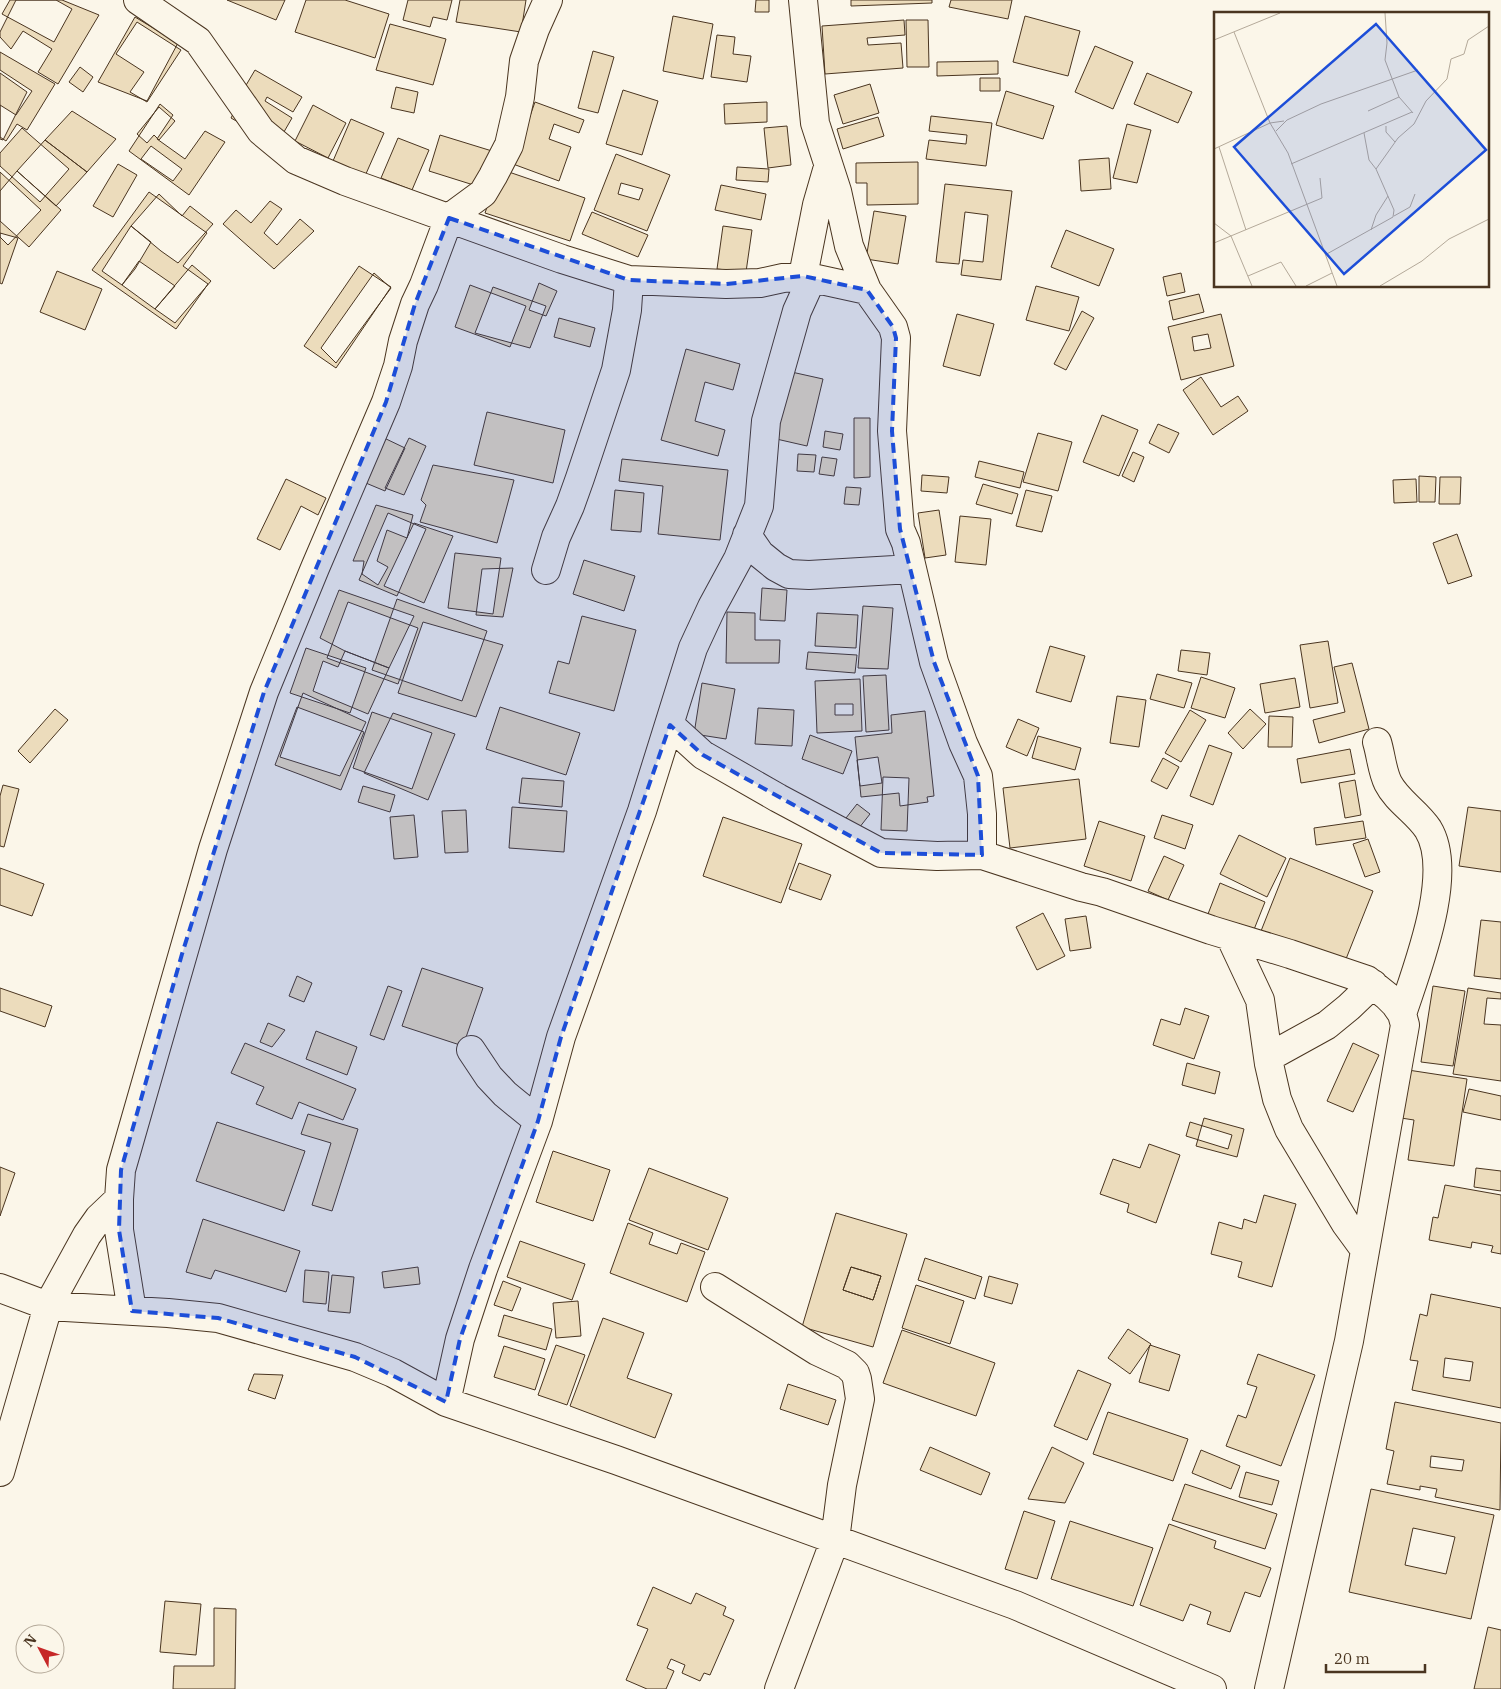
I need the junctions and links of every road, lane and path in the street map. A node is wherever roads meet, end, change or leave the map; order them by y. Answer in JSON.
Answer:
{"nodes":[{"id":1,"x":138,"y":0,"type":"edge"},
{"id":2,"x":548,"y":0,"type":"edge"},
{"id":3,"x":803,"y":0,"type":"edge"},
{"id":4,"x":828,"y":167,"type":"junction"},
{"id":5,"x":449,"y":218,"type":"junction"},
{"id":6,"x":808,"y":277,"type":"junction"},
{"id":7,"x":629,"y":280,"type":"junction"},
{"id":8,"x":867,"y":290,"type":"junction"},
{"id":9,"x":748,"y":535,"type":"junction"},
{"id":10,"x":912,"y":569,"type":"junction"},
{"id":11,"x":546,"y":570,"type":"dead end"},
{"id":12,"x":670,"y":725,"type":"junction"},
{"id":13,"x":1377,"y":742,"type":"dead end"},
{"id":14,"x":982,"y":855,"type":"junction"},
{"id":15,"x":1230,"y":936,"type":"junction"},
{"id":16,"x":1373,"y":984,"type":"junction"},
{"id":17,"x":1402,"y":1014,"type":"junction"},
{"id":18,"x":471,"y":1050,"type":"dead end"},
{"id":19,"x":1268,"y":1058,"type":"junction"},
{"id":20,"x":538,"y":1121,"type":"junction"},
{"id":21,"x":118,"y":1199,"type":"junction"},
{"id":22,"x":1365,"y":1250,"type":"junction"},
{"id":23,"x":715,"y":1287,"type":"dead end"},
{"id":24,"x":0,"y":1288,"type":"edge"},
{"id":25,"x":48,"y":1306,"type":"junction"},
{"id":26,"x":132,"y":1311,"type":"junction"},
{"id":27,"x":446,"y":1402,"type":"junction"},
{"id":28,"x":0,"y":1472,"type":"edge"},
{"id":29,"x":835,"y":1540,"type":"junction"},
{"id":30,"x":779,"y":1689,"type":"edge"},
{"id":31,"x":1212,"y":1689,"type":"edge"},
{"id":32,"x":1269,"y":1689,"type":"edge"}],
"edges":[{"from":1,"to":5,"type":"street"},
{"from":2,"to":5,"type":"street"},
{"from":3,"to":4,"type":"street"},
{"from":4,"to":6,"type":"street"},
{"from":4,"to":8,"type":"street"},
{"from":5,"to":7,"type":"street"},
{"from":5,"to":21,"type":"street"},
{"from":6,"to":7,"type":"street"},
{"from":6,"to":8,"type":"street"},
{"from":6,"to":9,"type":"street"},
{"from":7,"to":11,"type":"street"},
{"from":8,"to":10,"type":"street"},
{"from":9,"to":10,"type":"street"},
{"from":9,"to":12,"type":"street"},
{"from":10,"to":14,"type":"street"},
{"from":12,"to":14,"type":"street"},
{"from":12,"to":20,"type":"street"},
{"from":13,"to":17,"type":"street"},
{"from":14,"to":15,"type":"street"},
{"from":15,"to":16,"type":"street"},
{"from":15,"to":19,"type":"street"},
{"from":16,"to":17,"type":"street"},
{"from":16,"to":19,"type":"street"},
{"from":17,"to":22,"type":"street"},
{"from":18,"to":20,"type":"street"},
{"from":19,"to":22,"type":"street"},
{"from":20,"to":27,"type":"street"},
{"from":21,"to":25,"type":"street"},
{"from":21,"to":26,"type":"street"},
{"from":22,"to":32,"type":"street"},
{"from":23,"to":29,"type":"street"},
{"from":24,"to":25,"type":"street"},
{"from":25,"to":26,"type":"street"},
{"from":25,"to":28,"type":"street"},
{"from":26,"to":27,"type":"street"},
{"from":27,"to":29,"type":"street"},
{"from":29,"to":30,"type":"street"},
{"from":29,"to":31,"type":"street"}]}
